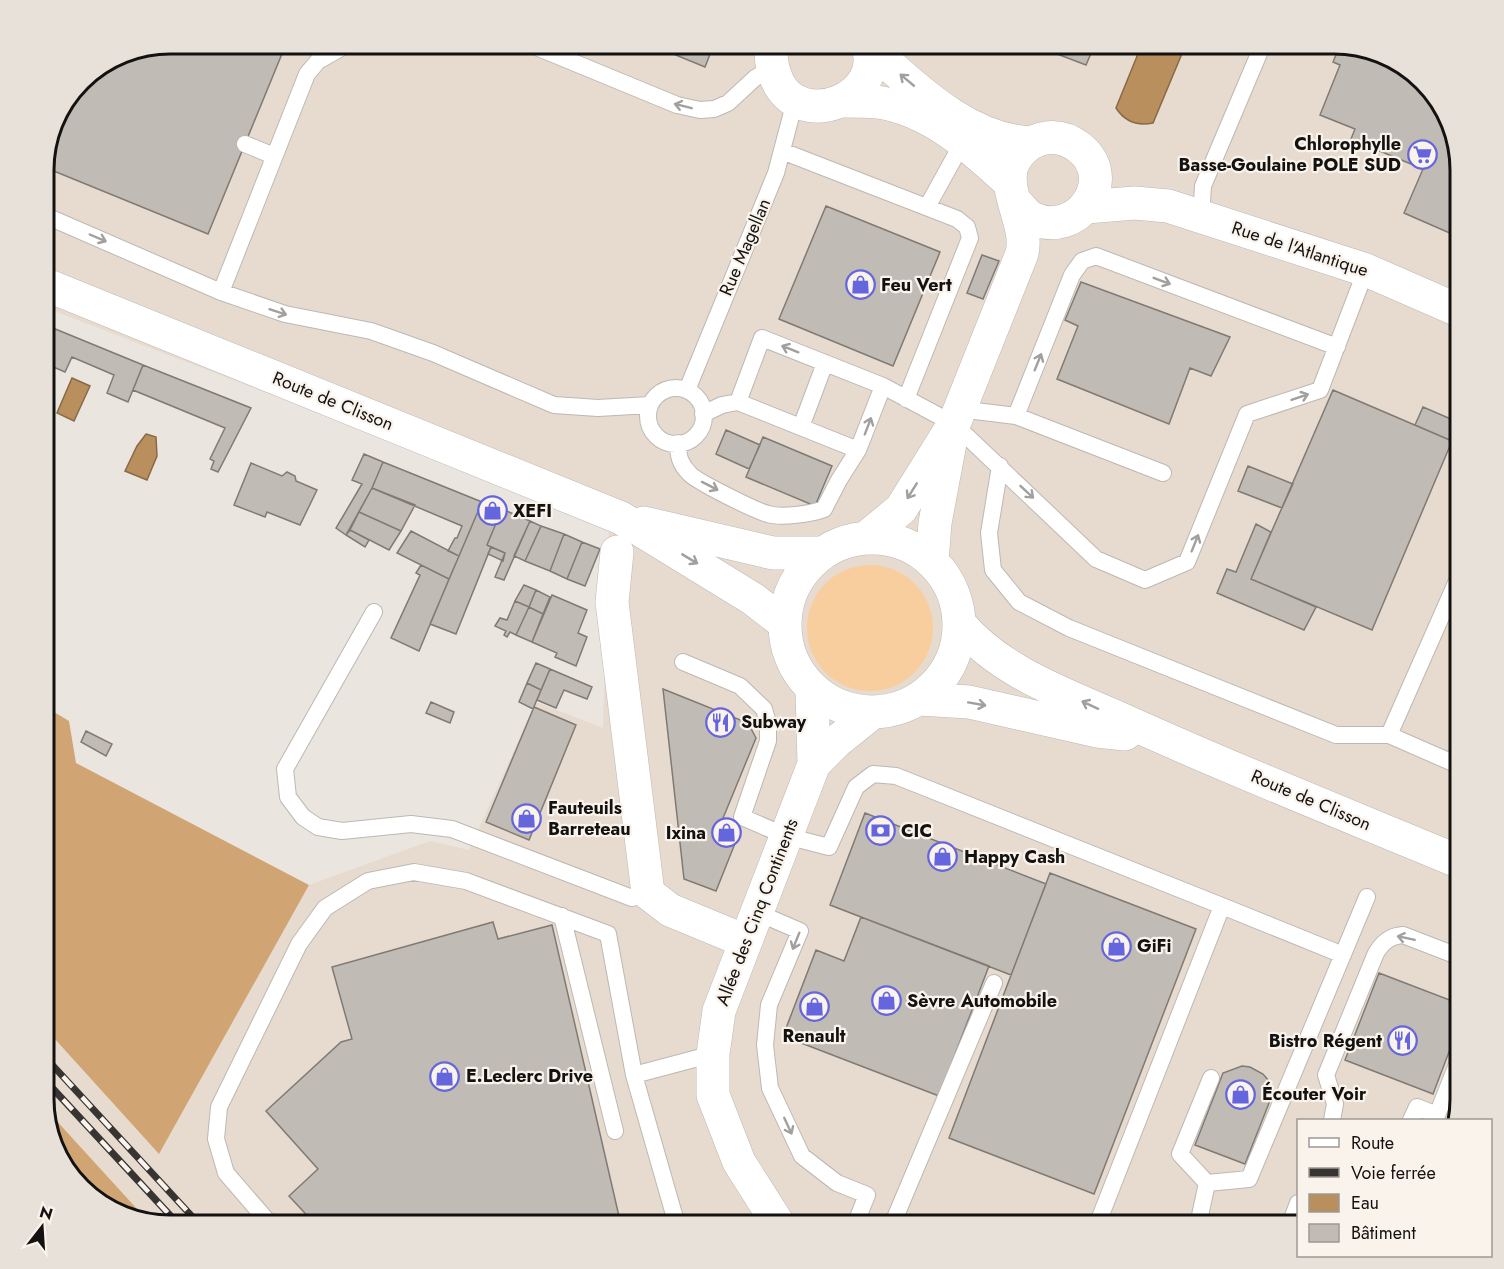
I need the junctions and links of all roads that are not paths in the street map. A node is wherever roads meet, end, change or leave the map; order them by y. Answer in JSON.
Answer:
{"nodes":[{"id":1,"x":330,"y":54,"type":"edge"},
{"id":2,"x":553,"y":54,"type":"edge"},
{"id":3,"x":868,"y":54,"type":"edge"},
{"id":4,"x":878,"y":54,"type":"edge"},
{"id":5,"x":1259,"y":54,"type":"edge"},
{"id":6,"x":772,"y":56,"type":"edge"},
{"id":7,"x":795,"y":100,"type":"junction"},
{"id":8,"x":844,"y":100,"type":"junction"},
{"id":9,"x":963,"y":142,"type":"junction"},
{"id":10,"x":1031,"y":143,"type":"junction"},
{"id":11,"x":245,"y":144,"type":"dead end"},
{"id":12,"x":782,"y":151,"type":"junction"},
{"id":13,"x":274,"y":156,"type":"junction"},
{"id":14,"x":1094,"y":174,"type":"junction"},
{"id":15,"x":1012,"y":192,"type":"junction"},
{"id":16,"x":1135,"y":203,"type":"junction"},
{"id":17,"x":927,"y":207,"type":"junction"},
{"id":18,"x":1080,"y":212,"type":"junction"},
{"id":19,"x":1201,"y":216,"type":"junction"},
{"id":20,"x":54,"y":219,"type":"edge"},
{"id":21,"x":1024,"y":248,"type":"junction"},
{"id":22,"x":1366,"y":270,"type":"junction"},
{"id":23,"x":54,"y":288,"type":"edge"},
{"id":24,"x":221,"y":292,"type":"junction"},
{"id":25,"x":1450,"y":306,"type":"edge"},
{"id":26,"x":1337,"y":347,"type":"junction"},
{"id":27,"x":825,"y":363,"type":"junction"},
{"id":28,"x":884,"y":386,"type":"junction"},
{"id":29,"x":687,"y":390,"type":"junction"},
{"id":30,"x":906,"y":399,"type":"junction"},
{"id":31,"x":738,"y":402,"type":"junction"},
{"id":32,"x":650,"y":405,"type":"junction"},
{"id":33,"x":703,"y":414,"type":"junction"},
{"id":34,"x":956,"y":416,"type":"junction"},
{"id":35,"x":1016,"y":416,"type":"junction"},
{"id":36,"x":801,"y":427,"type":"junction"},
{"id":37,"x":678,"y":444,"type":"junction"},
{"id":38,"x":858,"y":450,"type":"junction"},
{"id":39,"x":1000,"y":466,"type":"junction"},
{"id":40,"x":1162,"y":472,"type":"dead end"},
{"id":41,"x":621,"y":518,"type":"junction"},
{"id":42,"x":866,"y":538,"type":"junction"},
{"id":43,"x":617,"y":552,"type":"dead end"},
{"id":44,"x":822,"y":553,"type":"junction"},
{"id":45,"x":932,"y":562,"type":"junction"},
{"id":46,"x":1450,"y":599,"type":"edge"},
{"id":47,"x":374,"y":612,"type":"dead end"},
{"id":48,"x":959,"y":622,"type":"junction"},
{"id":49,"x":784,"y":623,"type":"junction"},
{"id":50,"x":683,"y":662,"type":"dead end"},
{"id":51,"x":812,"y":689,"type":"junction"},
{"id":52,"x":919,"y":699,"type":"junction"},
{"id":53,"x":872,"y":713,"type":"junction"},
{"id":54,"x":1389,"y":735,"type":"junction"},
{"id":55,"x":1162,"y":738,"type":"junction"},
{"id":56,"x":1450,"y":761,"type":"edge"},
{"id":57,"x":814,"y":764,"type":"junction"},
{"id":58,"x":786,"y":836,"type":"junction"},
{"id":59,"x":1450,"y":857,"type":"edge"},
{"id":60,"x":648,"y":893,"type":"junction"},
{"id":61,"x":1367,"y":897,"type":"dead end"},
{"id":62,"x":1222,"y":906,"type":"junction"},
{"id":63,"x":562,"y":916,"type":"junction"},
{"id":64,"x":750,"y":927,"type":"junction"},
{"id":65,"x":1450,"y":953,"type":"edge"},
{"id":66,"x":1343,"y":955,"type":"junction"},
{"id":67,"x":994,"y":984,"type":"dead end"},
{"id":68,"x":713,"y":1054,"type":"junction"},
{"id":69,"x":634,"y":1075,"type":"junction"},
{"id":70,"x":1211,"y":1078,"type":"dead end"},
{"id":71,"x":1450,"y":1084,"type":"edge"},
{"id":72,"x":1332,"y":1119,"type":"edge"},
{"id":73,"x":1411,"y":1119,"type":"edge"},
{"id":74,"x":615,"y":1131,"type":"dead end"},
{"id":75,"x":1207,"y":1183,"type":"junction"},
{"id":76,"x":262,"y":1215,"type":"edge"},
{"id":77,"x":674,"y":1215,"type":"edge"},
{"id":78,"x":772,"y":1215,"type":"edge"},
{"id":79,"x":859,"y":1215,"type":"edge"},
{"id":80,"x":897,"y":1215,"type":"edge"},
{"id":81,"x":1101,"y":1215,"type":"edge"},
{"id":82,"x":1200,"y":1215,"type":"edge"}],
"edges":[{"from":1,"to":13,"type":"lane"},
{"from":6,"to":2,"type":"lane","one_way":true},
{"from":3,"to":8,"type":"street"},
{"from":10,"to":4,"type":"street","one_way":true},
{"from":5,"to":19,"type":"lane"},
{"from":6,"to":7,"type":"street"},
{"from":7,"to":8,"type":"street"},
{"from":7,"to":12,"type":"lane","name":"Rue Magellan"},
{"from":8,"to":9,"type":"street"},
{"from":9,"to":15,"type":"street"},
{"from":9,"to":17,"type":"lane"},
{"from":10,"to":14,"type":"street"},
{"from":10,"to":15,"type":"street"},
{"from":11,"to":13,"type":"lane"},
{"from":12,"to":17,"type":"lane"},
{"from":12,"to":29,"type":"lane","name":"Rue Magellan"},
{"from":13,"to":24,"type":"lane"},
{"from":14,"to":16,"type":"street"},
{"from":14,"to":18,"type":"street"},
{"from":15,"to":18,"type":"street"},
{"from":15,"to":21,"type":"street"},
{"from":16,"to":18,"type":"street","name":"Rue de l'Atlantique"},
{"from":16,"to":19,"type":"street","name":"Rue de l'Atlantique"},
{"from":17,"to":30,"type":"lane"},
{"from":18,"to":21,"type":"street"},
{"from":19,"to":22,"type":"street","name":"Rue de l'Atlantique"},
{"from":20,"to":24,"type":"lane","one_way":true},
{"from":21,"to":34,"type":"street"},
{"from":22,"to":25,"type":"street","name":"Rue de l'Atlantique"},
{"from":22,"to":26,"type":"lane"},
{"from":23,"to":41,"type":"street","name":"Route de Clisson"},
{"from":24,"to":32,"type":"lane","one_way":true},
{"from":35,"to":26,"type":"lane","one_way":true},
{"from":39,"to":26,"type":"lane","one_way":true},
{"from":27,"to":28,"type":"lane"},
{"from":27,"to":31,"type":"lane","one_way":true},
{"from":27,"to":36,"type":"lane"},
{"from":28,"to":30,"type":"lane"},
{"from":38,"to":28,"type":"lane","one_way":true},
{"from":29,"to":32,"type":"lane"},
{"from":29,"to":33,"type":"lane"},
{"from":30,"to":34,"type":"lane"},
{"from":31,"to":33,"type":"lane"},
{"from":31,"to":36,"type":"lane"},
{"from":32,"to":37,"type":"lane"},
{"from":33,"to":37,"type":"lane"},
{"from":34,"to":35,"type":"lane"},
{"from":34,"to":39,"type":"lane"},
{"from":34,"to":42,"type":"street","one_way":true},
{"from":34,"to":45,"type":"street"},
{"from":35,"to":40,"type":"lane"},
{"from":36,"to":38,"type":"lane"},
{"from":37,"to":38,"type":"lane","one_way":true},
{"from":39,"to":54,"type":"lane"},
{"from":41,"to":44,"type":"street","name":"Route de Clisson"},
{"from":41,"to":49,"type":"street","name":"Route de Clisson","one_way":true},
{"from":42,"to":44,"type":"street","name":"Route de Clisson"},
{"from":42,"to":45,"type":"street","name":"Route de Clisson"},
{"from":43,"to":60,"type":"street"},
{"from":44,"to":49,"type":"street","name":"Route de Clisson"},
{"from":45,"to":48,"type":"street","name":"Route de Clisson"},
{"from":46,"to":54,"type":"lane"},
{"from":47,"to":60,"type":"lane"},
{"from":48,"to":52,"type":"street","name":"Route de Clisson"},
{"from":55,"to":48,"type":"street","name":"Route de Clisson","one_way":true},
{"from":49,"to":51,"type":"street","name":"Route de Clisson"},
{"from":50,"to":58,"type":"lane"},
{"from":51,"to":53,"type":"street","name":"Route de Clisson"},
{"from":51,"to":57,"type":"street","name":"Allée des Cinq Continents"},
{"from":52,"to":53,"type":"street","name":"Route de Clisson"},
{"from":52,"to":55,"type":"street","name":"Route de Clisson","one_way":true},
{"from":53,"to":57,"type":"street","name":"Allée des Cinq Continents"},
{"from":54,"to":56,"type":"lane"},
{"from":55,"to":59,"type":"street","name":"Route de Clisson"},
{"from":57,"to":58,"type":"street","name":"Allée des Cinq Continents"},
{"from":58,"to":62,"type":"lane"},
{"from":58,"to":64,"type":"street","name":"Allée des Cinq Continents"},
{"from":60,"to":64,"type":"street"},
{"from":61,"to":66,"type":"lane"},
{"from":62,"to":66,"type":"lane"},
{"from":62,"to":81,"type":"lane"},
{"from":63,"to":69,"type":"lane"},
{"from":63,"to":74,"type":"lane"},
{"from":63,"to":76,"type":"lane"},
{"from":64,"to":68,"type":"street","name":"Allée des Cinq Continents"},
{"from":64,"to":79,"type":"lane","one_way":true},
{"from":65,"to":72,"type":"lane","one_way":true},
{"from":66,"to":75,"type":"lane"},
{"from":67,"to":80,"type":"lane"},
{"from":68,"to":69,"type":"lane"},
{"from":68,"to":78,"type":"street","name":"Allée des Cinq Continents"},
{"from":69,"to":77,"type":"lane"},
{"from":70,"to":75,"type":"lane"},
{"from":71,"to":73,"type":"lane"},
{"from":75,"to":82,"type":"lane"}]}
